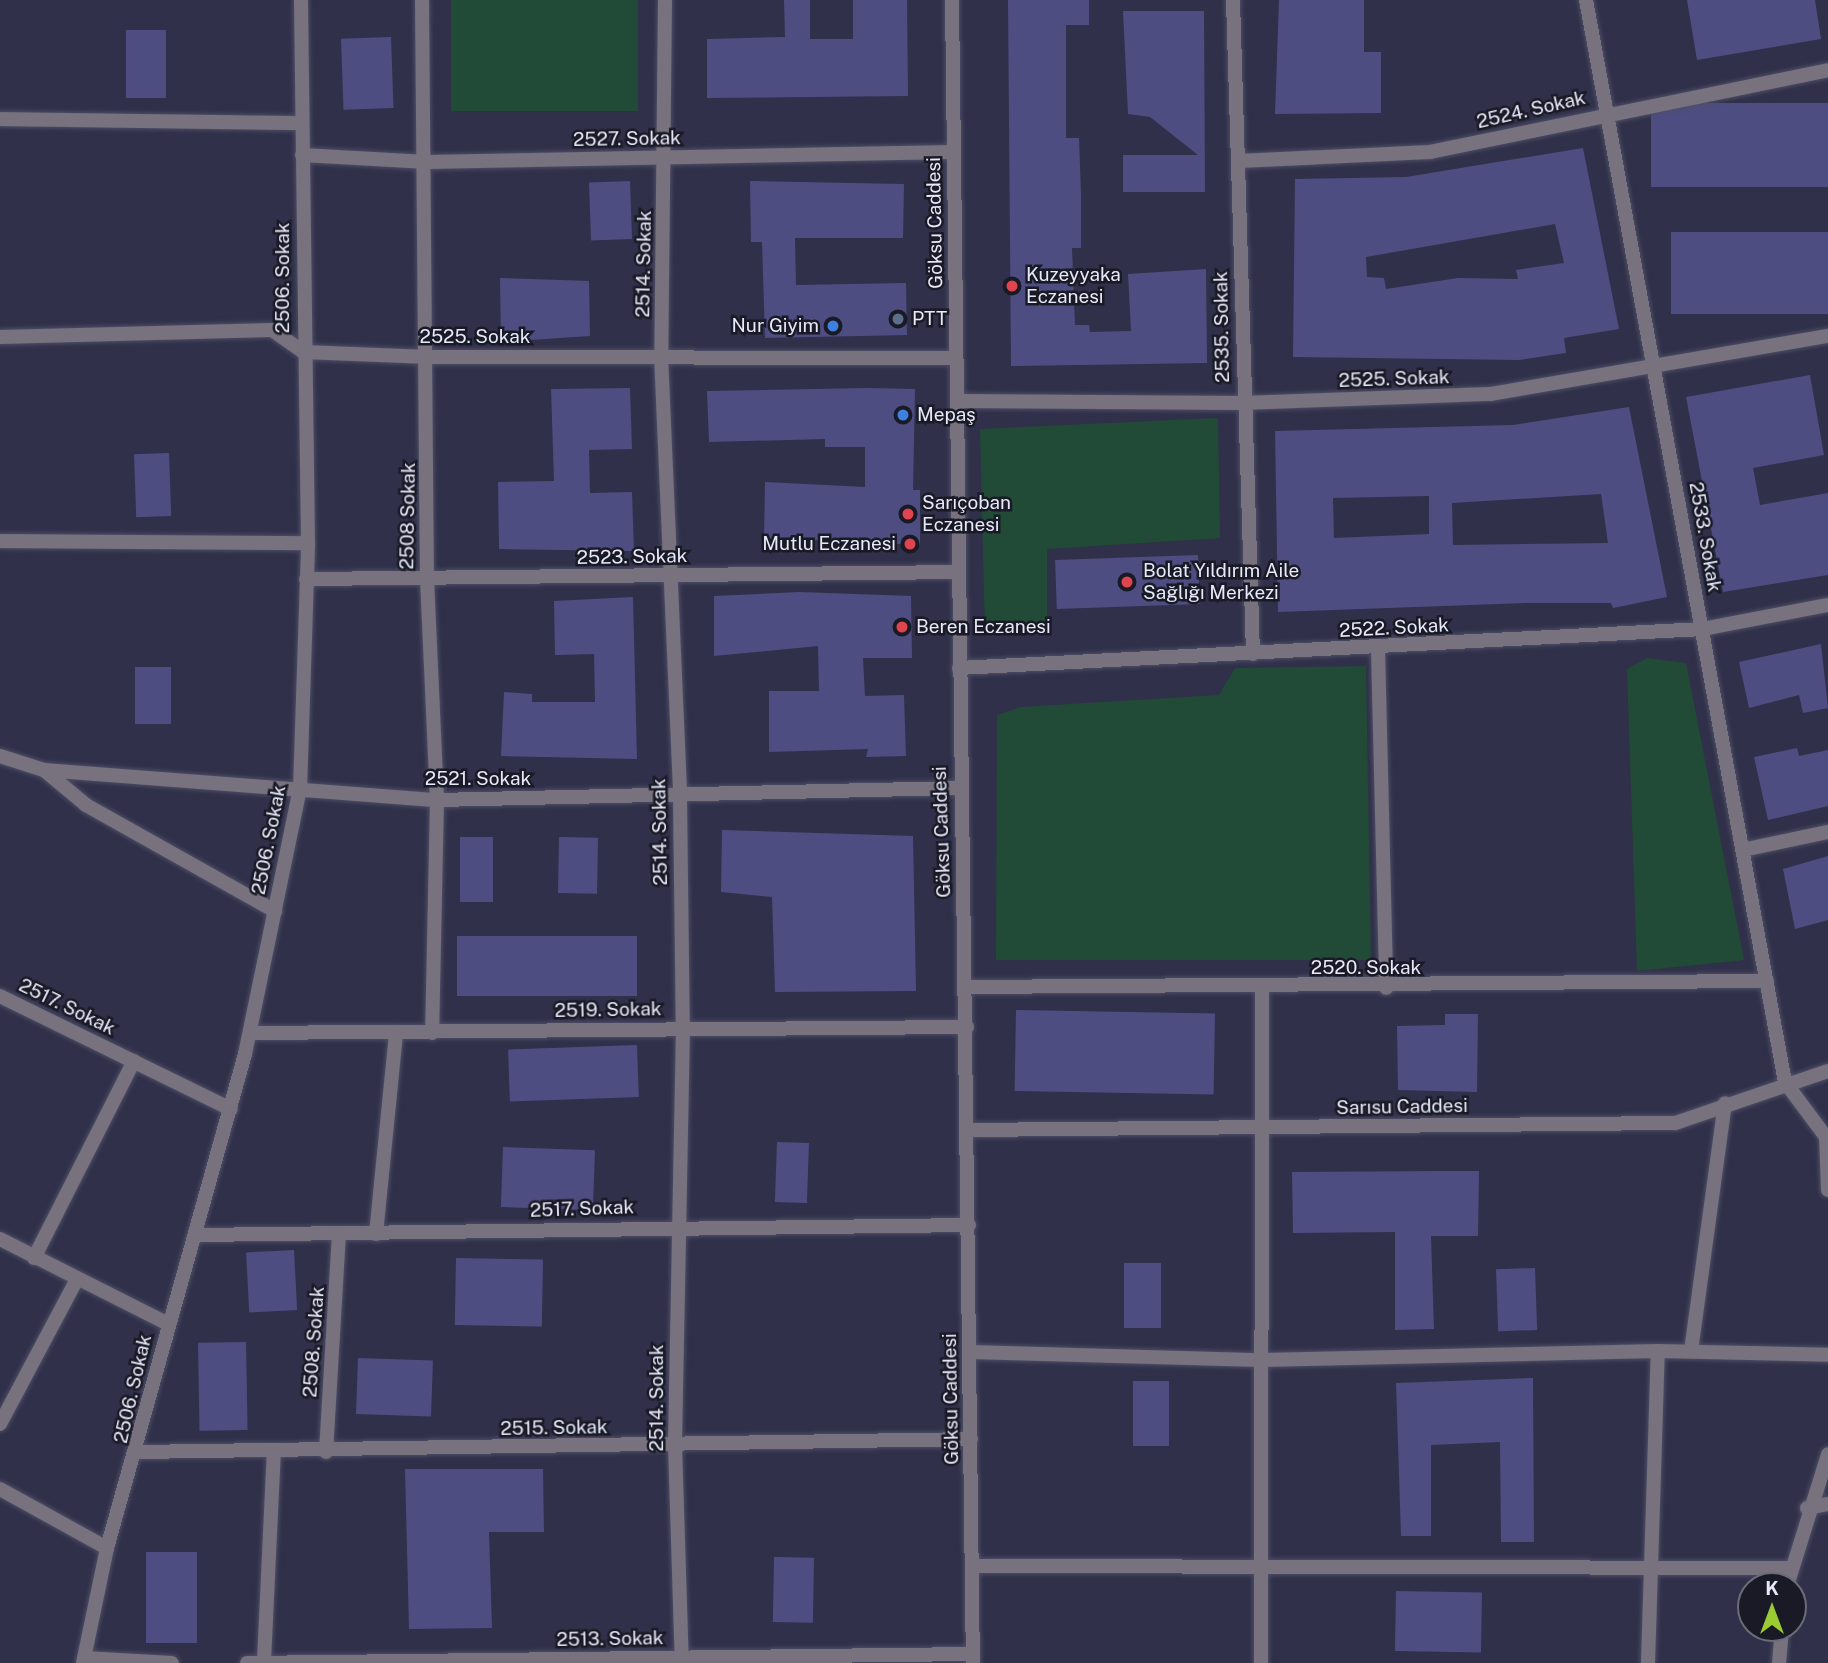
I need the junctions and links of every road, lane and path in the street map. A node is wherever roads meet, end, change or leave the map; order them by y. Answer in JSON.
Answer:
{"nodes":[{"id":1,"x":301,"y":0,"type":"edge"},
{"id":2,"x":422,"y":0,"type":"edge"},
{"id":3,"x":665,"y":0,"type":"edge"},
{"id":4,"x":952,"y":0,"type":"edge"},
{"id":5,"x":1233,"y":0,"type":"edge"},
{"id":6,"x":1586,"y":0,"type":"edge"},
{"id":7,"x":1828,"y":69,"type":"edge"},
{"id":8,"x":1607,"y":113,"type":"junction"},
{"id":9,"x":0,"y":119,"type":"edge"},
{"id":10,"x":301,"y":123,"type":"junction"},
{"id":11,"x":954,"y":152,"type":"junction"},
{"id":12,"x":302,"y":155,"type":"junction"},
{"id":13,"x":666,"y":158,"type":"junction"},
{"id":14,"x":1239,"y":161,"type":"junction"},
{"id":15,"x":427,"y":162,"type":"junction"},
{"id":16,"x":1828,"y":336,"type":"edge"},
{"id":17,"x":0,"y":337,"type":"edge"},
{"id":18,"x":303,"y":352,"type":"junction"},
{"id":19,"x":661,"y":355,"type":"junction"},
{"id":20,"x":429,"y":357,"type":"junction"},
{"id":21,"x":956,"y":358,"type":"junction"},
{"id":22,"x":1653,"y":365,"type":"junction"},
{"id":23,"x":957,"y":401,"type":"junction"},
{"id":24,"x":1242,"y":403,"type":"junction"},
{"id":25,"x":0,"y":541,"type":"edge"},
{"id":26,"x":308,"y":542,"type":"junction"},
{"id":27,"x":959,"y":572,"type":"junction"},
{"id":28,"x":666,"y":576,"type":"junction"},
{"id":29,"x":306,"y":579,"type":"junction"},
{"id":30,"x":427,"y":579,"type":"junction"},
{"id":31,"x":1828,"y":605,"type":"edge"},
{"id":32,"x":1702,"y":629,"type":"junction"},
{"id":33,"x":1378,"y":649,"type":"junction"},
{"id":34,"x":1253,"y":654,"type":"junction"},
{"id":35,"x":959,"y":668,"type":"junction"},
{"id":36,"x":0,"y":756,"type":"edge"},
{"id":37,"x":44,"y":770,"type":"junction"},
{"id":38,"x":959,"y":788,"type":"junction"},
{"id":39,"x":300,"y":789,"type":"junction"},
{"id":40,"x":680,"y":797,"type":"junction"},
{"id":41,"x":437,"y":800,"type":"junction"},
{"id":42,"x":1828,"y":832,"type":"edge"},
{"id":43,"x":1743,"y":850,"type":"junction"},
{"id":44,"x":275,"y":911,"type":"junction"},
{"id":45,"x":1767,"y":981,"type":"junction"},
{"id":46,"x":966,"y":987,"type":"junction"},
{"id":47,"x":1386,"y":988,"type":"junction"},
{"id":48,"x":1262,"y":989,"type":"junction"},
{"id":49,"x":0,"y":996,"type":"edge"},
{"id":50,"x":683,"y":1027,"type":"junction"},
{"id":51,"x":967,"y":1027,"type":"junction"},
{"id":52,"x":250,"y":1032,"type":"junction"},
{"id":53,"x":396,"y":1032,"type":"junction"},
{"id":54,"x":432,"y":1032,"type":"junction"},
{"id":55,"x":134,"y":1061,"type":"junction"},
{"id":56,"x":1828,"y":1071,"type":"edge"},
{"id":57,"x":1786,"y":1082,"type":"junction"},
{"id":58,"x":1725,"y":1103,"type":"junction"},
{"id":59,"x":231,"y":1109,"type":"junction"},
{"id":60,"x":1260,"y":1128,"type":"junction"},
{"id":61,"x":968,"y":1130,"type":"junction"},
{"id":62,"x":1828,"y":1190,"type":"edge"},
{"id":63,"x":677,"y":1225,"type":"junction"},
{"id":64,"x":969,"y":1225,"type":"junction"},
{"id":65,"x":376,"y":1234,"type":"junction"},
{"id":66,"x":195,"y":1235,"type":"junction"},
{"id":67,"x":340,"y":1235,"type":"junction"},
{"id":68,"x":0,"y":1239,"type":"edge"},
{"id":69,"x":34,"y":1258,"type":"junction"},
{"id":70,"x":76,"y":1281,"type":"junction"},
{"id":71,"x":168,"y":1324,"type":"junction"},
{"id":72,"x":1658,"y":1351,"type":"junction"},
{"id":73,"x":1690,"y":1351,"type":"junction"},
{"id":74,"x":970,"y":1352,"type":"junction"},
{"id":75,"x":1828,"y":1355,"type":"edge"},
{"id":76,"x":1261,"y":1360,"type":"junction"},
{"id":77,"x":0,"y":1424,"type":"edge"},
{"id":78,"x":971,"y":1439,"type":"junction"},
{"id":79,"x":675,"y":1445,"type":"junction"},
{"id":80,"x":274,"y":1451,"type":"junction"},
{"id":81,"x":138,"y":1452,"type":"junction"},
{"id":82,"x":326,"y":1452,"type":"junction"},
{"id":83,"x":1828,"y":1454,"type":"edge"},
{"id":84,"x":2,"y":1495,"type":"edge"},
{"id":85,"x":1828,"y":1504,"type":"edge"},
{"id":86,"x":1807,"y":1508,"type":"junction"},
{"id":87,"x":107,"y":1548,"type":"junction"},
{"id":88,"x":972,"y":1566,"type":"junction"},
{"id":89,"x":1261,"y":1568,"type":"junction"},
{"id":90,"x":1647,"y":1568,"type":"junction"},
{"id":91,"x":1791,"y":1568,"type":"junction"},
{"id":92,"x":1790,"y":1572,"type":"edge"},
{"id":93,"x":1781,"y":1642,"type":"edge"},
{"id":94,"x":973,"y":1659,"type":"edge"},
{"id":95,"x":682,"y":1660,"type":"edge"},
{"id":96,"x":84,"y":1661,"type":"edge"},
{"id":97,"x":264,"y":1661,"type":"junction"},
{"id":98,"x":172,"y":1663,"type":"edge"},
{"id":99,"x":247,"y":1663,"type":"edge"},
{"id":100,"x":1261,"y":1663,"type":"edge"},
{"id":101,"x":1648,"y":1663,"type":"edge"},
{"id":102,"x":1779,"y":1663,"type":"edge"}],
"edges":[{"from":1,"to":10,"type":"street","name":"2506. Sokak"},
{"from":2,"to":15,"type":"street","name":"2508 Sokak"},
{"from":3,"to":13,"type":"street","name":"2514. Sokak"},
{"from":4,"to":11,"type":"street","name":"Göksu Caddesi"},
{"from":5,"to":14,"type":"street","name":"2535. Sokak"},
{"from":6,"to":8,"type":"street","name":"2533. Sokak"},
{"from":7,"to":8,"type":"street","name":"2524. Sokak"},
{"from":8,"to":14,"type":"street","name":"2524. Sokak"},
{"from":8,"to":22,"type":"street","name":"2533. Sokak"},
{"from":9,"to":10,"type":"street"},
{"from":10,"to":12,"type":"street","name":"2506. Sokak"},
{"from":11,"to":13,"type":"street","name":"2527. Sokak"},
{"from":11,"to":21,"type":"street","name":"Göksu Caddesi"},
{"from":12,"to":15,"type":"street","name":"2527. Sokak"},
{"from":12,"to":18,"type":"street","name":"2506. Sokak"},
{"from":13,"to":15,"type":"street","name":"2527. Sokak"},
{"from":13,"to":19,"type":"street","name":"2514. Sokak"},
{"from":14,"to":24,"type":"street","name":"2535. Sokak"},
{"from":15,"to":20,"type":"street","name":"2508 Sokak"},
{"from":16,"to":22,"type":"street","name":"2525. Sokak"},
{"from":17,"to":18,"type":"street"},
{"from":18,"to":20,"type":"street","name":"2525. Sokak"},
{"from":18,"to":26,"type":"street","name":"2506. Sokak"},
{"from":19,"to":20,"type":"street","name":"2525. Sokak"},
{"from":19,"to":21,"type":"street","name":"2525. Sokak"},
{"from":19,"to":28,"type":"street","name":"2514. Sokak"},
{"from":20,"to":30,"type":"street","name":"2508 Sokak"},
{"from":21,"to":23,"type":"street","name":"Göksu Caddesi"},
{"from":22,"to":24,"type":"street","name":"2525. Sokak"},
{"from":22,"to":32,"type":"street","name":"2533. Sokak"},
{"from":23,"to":24,"type":"street","name":"2525. Sokak"},
{"from":23,"to":27,"type":"street","name":"Göksu Caddesi"},
{"from":24,"to":34,"type":"street","name":"2535. Sokak"},
{"from":25,"to":26,"type":"street"},
{"from":26,"to":29,"type":"street","name":"2506. Sokak"},
{"from":27,"to":28,"type":"street","name":"2523. Sokak"},
{"from":27,"to":35,"type":"street","name":"Göksu Caddesi"},
{"from":28,"to":30,"type":"street","name":"2523. Sokak"},
{"from":28,"to":40,"type":"street","name":"2514. Sokak"},
{"from":29,"to":30,"type":"street","name":"2523. Sokak"},
{"from":29,"to":39,"type":"street","name":"2506. Sokak"},
{"from":30,"to":41,"type":"street","name":"2508 Sokak"},
{"from":31,"to":32,"type":"street","name":"2522. Sokak"},
{"from":32,"to":33,"type":"street","name":"2522. Sokak"},
{"from":32,"to":43,"type":"street","name":"2533. Sokak"},
{"from":33,"to":34,"type":"street","name":"2522. Sokak"},
{"from":33,"to":47,"type":"street"},
{"from":34,"to":35,"type":"street","name":"2522. Sokak"},
{"from":35,"to":38,"type":"street","name":"Göksu Caddesi"},
{"from":36,"to":37,"type":"street","name":"2521. Sokak"},
{"from":37,"to":39,"type":"street","name":"2521. Sokak"},
{"from":37,"to":44,"type":"street"},
{"from":38,"to":40,"type":"street","name":"2521. Sokak"},
{"from":38,"to":46,"type":"street","name":"Göksu Caddesi"},
{"from":39,"to":41,"type":"street","name":"2521. Sokak"},
{"from":39,"to":44,"type":"street","name":"2506. Sokak"},
{"from":40,"to":41,"type":"street","name":"2521. Sokak"},
{"from":40,"to":50,"type":"street","name":"2514. Sokak"},
{"from":41,"to":54,"type":"street","name":"2508 Sokak"},
{"from":42,"to":43,"type":"street"},
{"from":43,"to":45,"type":"street","name":"2533. Sokak"},
{"from":44,"to":52,"type":"street","name":"2506. Sokak"},
{"from":45,"to":47,"type":"street","name":"2520. Sokak"},
{"from":45,"to":57,"type":"street","name":"2533. Sokak"},
{"from":46,"to":48,"type":"street","name":"2520. Sokak"},
{"from":46,"to":51,"type":"street","name":"Göksu Caddesi"},
{"from":47,"to":48,"type":"street","name":"2520. Sokak"},
{"from":48,"to":60,"type":"street"},
{"from":49,"to":55,"type":"street","name":"2517. Sokak"},
{"from":50,"to":51,"type":"street","name":"2519. Sokak"},
{"from":50,"to":54,"type":"street","name":"2519. Sokak"},
{"from":50,"to":63,"type":"street","name":"2514. Sokak"},
{"from":51,"to":61,"type":"street","name":"Göksu Caddesi"},
{"from":52,"to":53,"type":"street","name":"2519. Sokak"},
{"from":52,"to":59,"type":"street","name":"2506. Sokak"},
{"from":53,"to":54,"type":"street","name":"2519. Sokak"},
{"from":53,"to":65,"type":"street"},
{"from":55,"to":59,"type":"street","name":"2517. Sokak"},
{"from":55,"to":69,"type":"street"},
{"from":56,"to":57,"type":"street","name":"Sarısu Caddesi"},
{"from":57,"to":58,"type":"street","name":"Sarısu Caddesi"},
{"from":57,"to":62,"type":"street"},
{"from":58,"to":60,"type":"street","name":"Sarısu Caddesi"},
{"from":58,"to":73,"type":"street"},
{"from":59,"to":66,"type":"street","name":"2506. Sokak"},
{"from":60,"to":61,"type":"street","name":"Sarısu Caddesi"},
{"from":60,"to":76,"type":"street"},
{"from":61,"to":64,"type":"street","name":"Göksu Caddesi"},
{"from":63,"to":64,"type":"street","name":"2517. Sokak"},
{"from":63,"to":65,"type":"street","name":"2517. Sokak"},
{"from":63,"to":79,"type":"street","name":"2514. Sokak"},
{"from":64,"to":74,"type":"street","name":"Göksu Caddesi"},
{"from":65,"to":67,"type":"street","name":"2517. Sokak"},
{"from":66,"to":67,"type":"street","name":"2517. Sokak"},
{"from":66,"to":71,"type":"street","name":"2506. Sokak"},
{"from":67,"to":82,"type":"street","name":"2508. Sokak"},
{"from":68,"to":69,"type":"street"},
{"from":69,"to":70,"type":"street"},
{"from":70,"to":71,"type":"street"},
{"from":70,"to":77,"type":"street"},
{"from":71,"to":81,"type":"street","name":"2506. Sokak"},
{"from":72,"to":73,"type":"street"},
{"from":72,"to":76,"type":"street"},
{"from":72,"to":90,"type":"street"},
{"from":73,"to":75,"type":"street"},
{"from":74,"to":76,"type":"street"},
{"from":74,"to":78,"type":"street","name":"Göksu Caddesi"},
{"from":76,"to":89,"type":"street"},
{"from":78,"to":79,"type":"street","name":"2515. Sokak"},
{"from":78,"to":88,"type":"street","name":"Göksu Caddesi"},
{"from":79,"to":82,"type":"street","name":"2515. Sokak"},
{"from":79,"to":95,"type":"street","name":"2514. Sokak"},
{"from":80,"to":81,"type":"street","name":"2515. Sokak"},
{"from":80,"to":82,"type":"street","name":"2515. Sokak"},
{"from":80,"to":97,"type":"street"},
{"from":81,"to":87,"type":"street","name":"2506. Sokak"},
{"from":83,"to":86,"type":"street"},
{"from":84,"to":87,"type":"street"},
{"from":85,"to":86,"type":"street"},
{"from":86,"to":91,"type":"street"},
{"from":87,"to":96,"type":"street","name":"2506. Sokak"},
{"from":88,"to":89,"type":"street"},
{"from":88,"to":94,"type":"street","name":"Göksu Caddesi"},
{"from":89,"to":90,"type":"street"},
{"from":89,"to":100,"type":"street"},
{"from":90,"to":91,"type":"street"},
{"from":90,"to":101,"type":"street"},
{"from":91,"to":92,"type":"street"},
{"from":93,"to":102,"type":"street"},
{"from":94,"to":95,"type":"street","name":"2513. Sokak"},
{"from":95,"to":97,"type":"street","name":"2513. Sokak"},
{"from":96,"to":98,"type":"street"},
{"from":97,"to":99,"type":"street","name":"2513. Sokak"}]}
